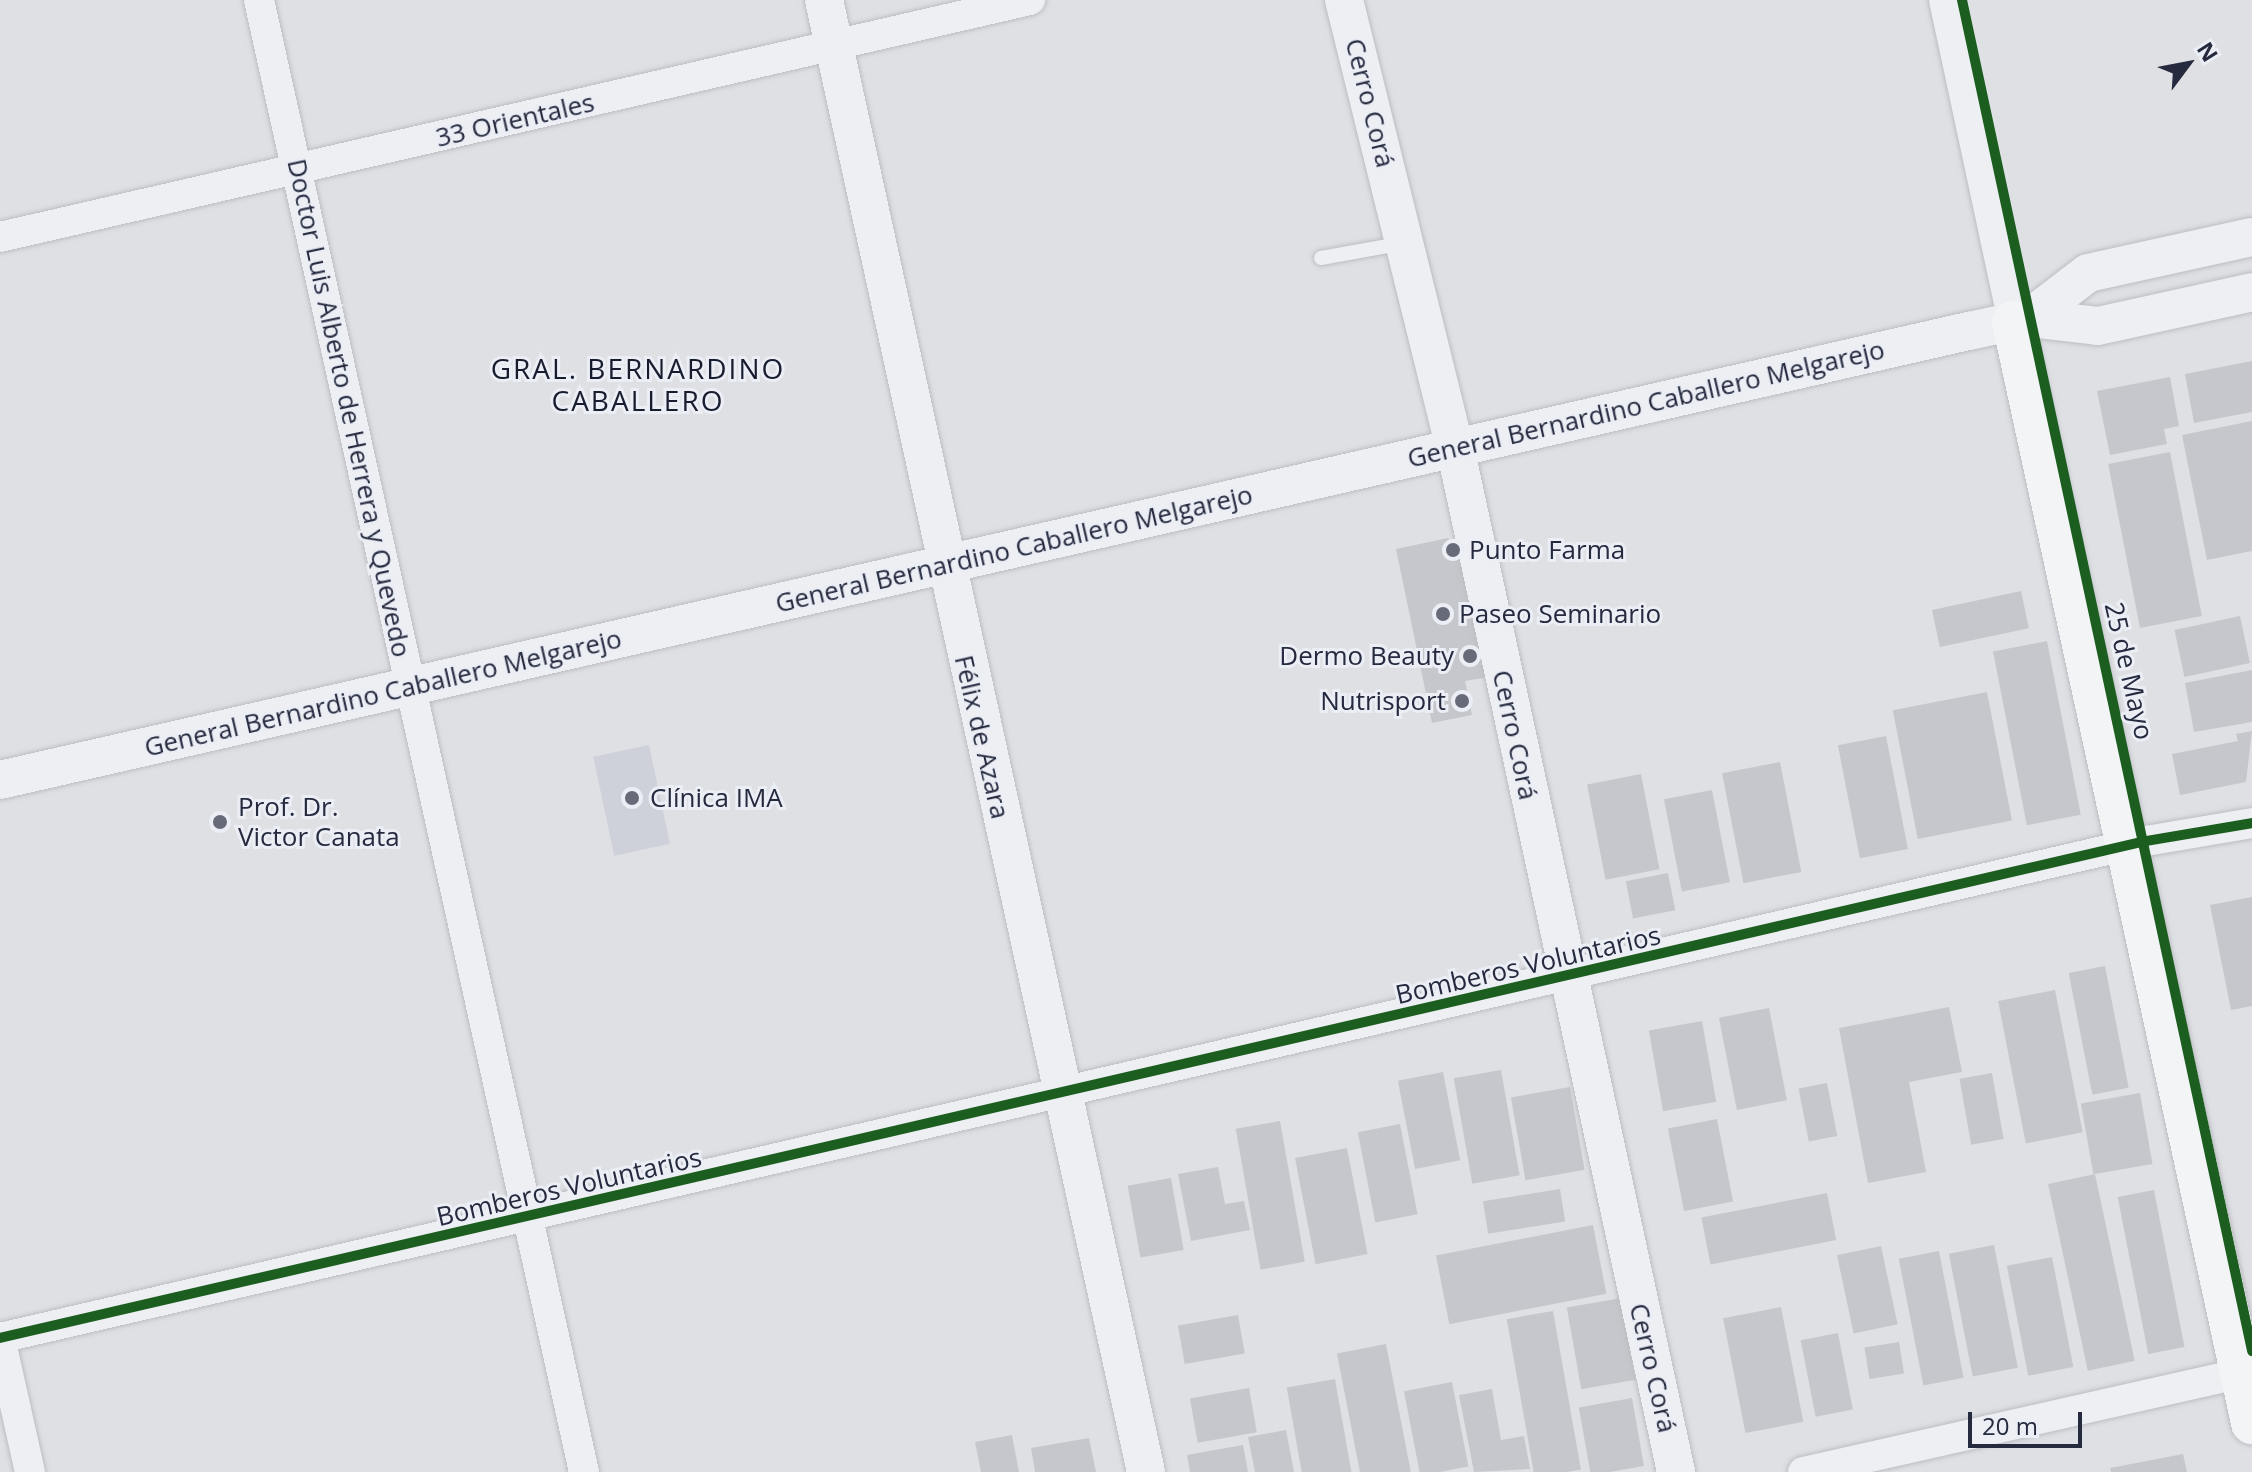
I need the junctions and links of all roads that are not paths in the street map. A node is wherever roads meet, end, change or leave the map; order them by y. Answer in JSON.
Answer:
{"nodes":[{"id":1,"x":259,"y":0,"type":"edge"},
{"id":2,"x":824,"y":0,"type":"edge"},
{"id":3,"x":1030,"y":0,"type":"edge"},
{"id":4,"x":1344,"y":0,"type":"edge"},
{"id":5,"x":1944,"y":0,"type":"edge"},
{"id":6,"x":836,"y":47,"type":"junction"},
{"id":7,"x":296,"y":170,"type":"junction"},
{"id":8,"x":0,"y":237,"type":"edge"},
{"id":9,"x":2252,"y":237,"type":"edge"},
{"id":10,"x":1405,"y":243,"type":"junction"},
{"id":11,"x":1321,"y":258,"type":"dead end"},
{"id":12,"x":2252,"y":292,"type":"edge"},
{"id":13,"x":2021,"y":320,"type":"junction"},
{"id":14,"x":1455,"y":447,"type":"junction"},
{"id":15,"x":945,"y":565,"type":"junction"},
{"id":16,"x":411,"y":687,"type":"junction"},
{"id":17,"x":0,"y":780,"type":"edge"},
{"id":18,"x":2252,"y":823,"type":"edge"},
{"id":19,"x":2129,"y":845,"type":"junction"},
{"id":20,"x":1566,"y":978,"type":"junction"},
{"id":21,"x":1062,"y":1098,"type":"junction"},
{"id":22,"x":528,"y":1219,"type":"junction"},
{"id":23,"x":0,"y":1338,"type":"edge"},
{"id":24,"x":2246,"y":1372,"type":"edge"},
{"id":25,"x":2252,"y":1423,"type":"edge"},
{"id":26,"x":30,"y":1472,"type":"edge"},
{"id":27,"x":584,"y":1472,"type":"edge"},
{"id":28,"x":1146,"y":1472,"type":"edge"},
{"id":29,"x":1676,"y":1472,"type":"edge"},
{"id":30,"x":1803,"y":1472,"type":"edge"}],
"edges":[{"from":1,"to":7,"type":"street","name":"Doctor Luis Alberto de Herrera y Quevedo"},
{"from":2,"to":6,"type":"street","name":"Félix de Azara"},
{"from":3,"to":6,"type":"street","name":"33 Orientales"},
{"from":4,"to":10,"type":"street","name":"Cerro Corá"},
{"from":5,"to":13,"type":"street","name":"25 de Mayo"},
{"from":6,"to":7,"type":"street","name":"33 Orientales"},
{"from":6,"to":15,"type":"street","name":"Félix de Azara"},
{"from":7,"to":8,"type":"street","name":"33 Orientales"},
{"from":7,"to":16,"type":"street","name":"Doctor Luis Alberto de Herrera y Quevedo"},
{"from":9,"to":13,"type":"street","name":"General Bernardino Caballero Melgarejo"},
{"from":10,"to":11,"type":"lane"},
{"from":10,"to":14,"type":"street","name":"Cerro Corá"},
{"from":12,"to":13,"type":"street","name":"General Bernardino Caballero Melgarejo"},
{"from":13,"to":14,"type":"street","name":"General Bernardino Caballero Melgarejo"},
{"from":13,"to":19,"type":"main road","name":"25 de Mayo"},
{"from":14,"to":15,"type":"street","name":"General Bernardino Caballero Melgarejo"},
{"from":14,"to":20,"type":"street","name":"Cerro Corá"},
{"from":15,"to":16,"type":"street","name":"General Bernardino Caballero Melgarejo"},
{"from":15,"to":21,"type":"street","name":"Félix de Azara"},
{"from":16,"to":17,"type":"street","name":"General Bernardino Caballero Melgarejo"},
{"from":16,"to":22,"type":"street","name":"Doctor Luis Alberto de Herrera y Quevedo"},
{"from":18,"to":19,"type":"street","name":"Bomberos Voluntarios"},
{"from":19,"to":20,"type":"street","name":"Bomberos Voluntarios"},
{"from":19,"to":24,"type":"main road","name":"25 de Mayo"},
{"from":20,"to":21,"type":"street","name":"Bomberos Voluntarios"},
{"from":20,"to":29,"type":"street","name":"Cerro Corá"},
{"from":21,"to":22,"type":"street","name":"Bomberos Voluntarios"},
{"from":21,"to":28,"type":"street","name":"Félix de Azara"},
{"from":22,"to":23,"type":"street","name":"Bomberos Voluntarios"},
{"from":22,"to":27,"type":"street","name":"Doctor Luis Alberto de Herrera y Quevedo"},
{"from":23,"to":26,"type":"street"},
{"from":24,"to":25,"type":"main road","name":"25 de Mayo"},
{"from":24,"to":30,"type":"street"}]}
